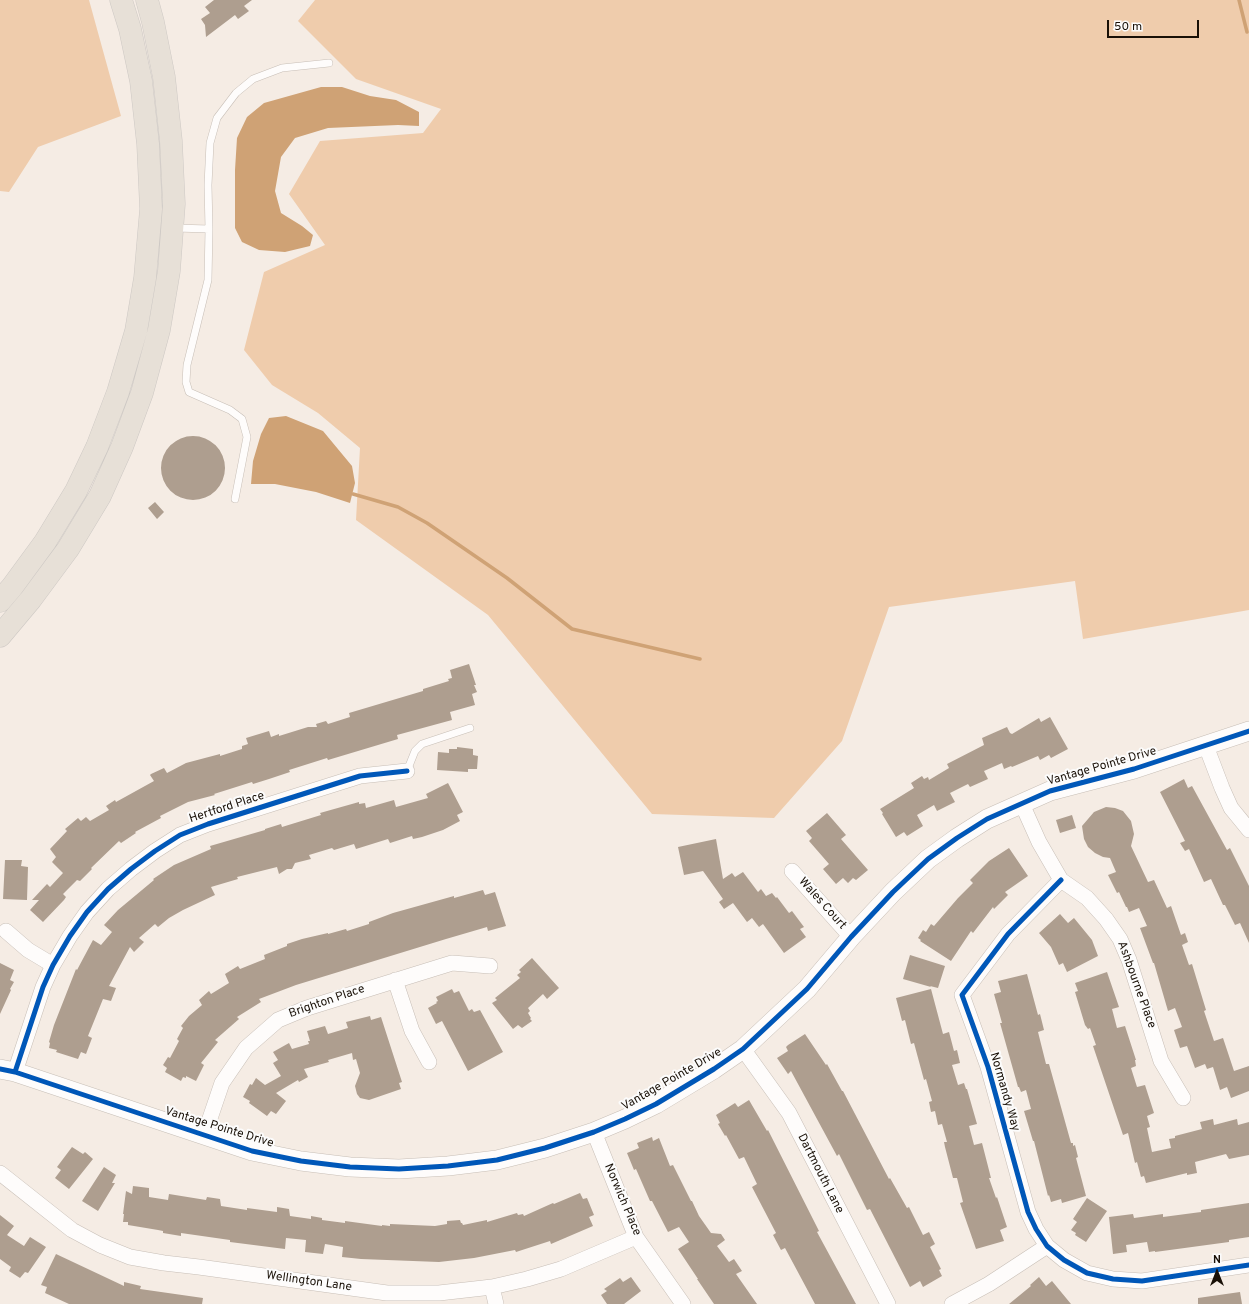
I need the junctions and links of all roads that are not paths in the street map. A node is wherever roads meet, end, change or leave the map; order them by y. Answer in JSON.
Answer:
{"nodes":[{"id":1,"x":122,"y":0,"type":"edge"},
{"id":2,"x":147,"y":0,"type":"edge"},
{"id":3,"x":329,"y":63,"type":"dead end"},
{"id":4,"x":172,"y":228,"type":"junction"},
{"id":5,"x":209,"y":229,"type":"junction"},
{"id":6,"x":235,"y":499,"type":"dead end"},
{"id":7,"x":0,"y":602,"type":"edge"},
{"id":8,"x":0,"y":636,"type":"edge"},
{"id":9,"x":470,"y":728,"type":"dead end"},
{"id":10,"x":1249,"y":731,"type":"edge"},
{"id":11,"x":1206,"y":746,"type":"junction"},
{"id":12,"x":407,"y":771,"type":"joint"},
{"id":13,"x":1022,"y":804,"type":"junction"},
{"id":14,"x":1249,"y":830,"type":"edge"},
{"id":15,"x":792,"y":872,"type":"dead end"},
{"id":16,"x":1061,"y":880,"type":"junction"},
{"id":17,"x":3,"y":930,"type":"edge"},
{"id":18,"x":851,"y":937,"type":"junction"},
{"id":19,"x":53,"y":965,"type":"junction"},
{"id":20,"x":490,"y":966,"type":"dead end"},
{"id":21,"x":395,"y":980,"type":"junction"},
{"id":22,"x":743,"y":1049,"type":"junction"},
{"id":23,"x":429,"y":1062,"type":"dead end"},
{"id":24,"x":5,"y":1068,"type":"edge"},
{"id":25,"x":1183,"y":1098,"type":"dead end"},
{"id":26,"x":594,"y":1132,"type":"junction"},
{"id":27,"x":204,"y":1136,"type":"junction"},
{"id":28,"x":0,"y":1173,"type":"edge"},
{"id":29,"x":636,"y":1236,"type":"junction"},
{"id":30,"x":1047,"y":1246,"type":"junction"},
{"id":31,"x":1249,"y":1265,"type":"edge"},
{"id":32,"x":492,"y":1287,"type":"junction"},
{"id":33,"x":387,"y":1298,"type":"edge"},
{"id":34,"x":496,"y":1304,"type":"edge"},
{"id":35,"x":683,"y":1304,"type":"edge"},
{"id":36,"x":888,"y":1304,"type":"edge"},
{"id":37,"x":952,"y":1304,"type":"edge"}],
"edges":[{"from":1,"to":7,"type":"main road"},
{"from":2,"to":4,"type":"main road"},
{"from":3,"to":5,"type":"lane"},
{"from":4,"to":5,"type":"lane"},
{"from":4,"to":8,"type":"main road"},
{"from":5,"to":6,"type":"lane"},
{"from":9,"to":12,"type":"lane"},
{"from":10,"to":11,"type":"street","name":"Vantage Pointe Drive"},
{"from":11,"to":13,"type":"street","name":"Vantage Pointe Drive"},
{"from":11,"to":14,"type":"street"},
{"from":12,"to":19,"type":"street","name":"Hertford Place"},
{"from":13,"to":16,"type":"street","name":"Ashbourne Place"},
{"from":13,"to":18,"type":"street","name":"Vantage Pointe Drive"},
{"from":15,"to":18,"type":"street","name":"Wales Court"},
{"from":16,"to":25,"type":"street","name":"Ashbourne Place"},
{"from":16,"to":30,"type":"street","name":"Normandy Way"},
{"from":17,"to":19,"type":"street"},
{"from":18,"to":22,"type":"street","name":"Vantage Pointe Drive"},
{"from":19,"to":24,"type":"street","name":"Hertford Place"},
{"from":20,"to":21,"type":"street","name":"Brighton Place"},
{"from":21,"to":23,"type":"street"},
{"from":21,"to":27,"type":"street","name":"Brighton Place"},
{"from":22,"to":26,"type":"street","name":"Vantage Pointe Drive"},
{"from":22,"to":36,"type":"street","name":"Dartmouth Lane"},
{"from":24,"to":27,"type":"street","name":"Vantage Pointe Drive"},
{"from":26,"to":27,"type":"street","name":"Vantage Pointe Drive"},
{"from":26,"to":29,"type":"street","name":"Norwich Place"},
{"from":28,"to":33,"type":"street","name":"Wellington Lane"},
{"from":29,"to":32,"type":"street","name":"Wellington Lane"},
{"from":29,"to":35,"type":"street","name":"Norwich Place"},
{"from":30,"to":31,"type":"street"},
{"from":30,"to":37,"type":"street"},
{"from":32,"to":33,"type":"street","name":"Wellington Lane"},
{"from":32,"to":34,"type":"street"}]}
